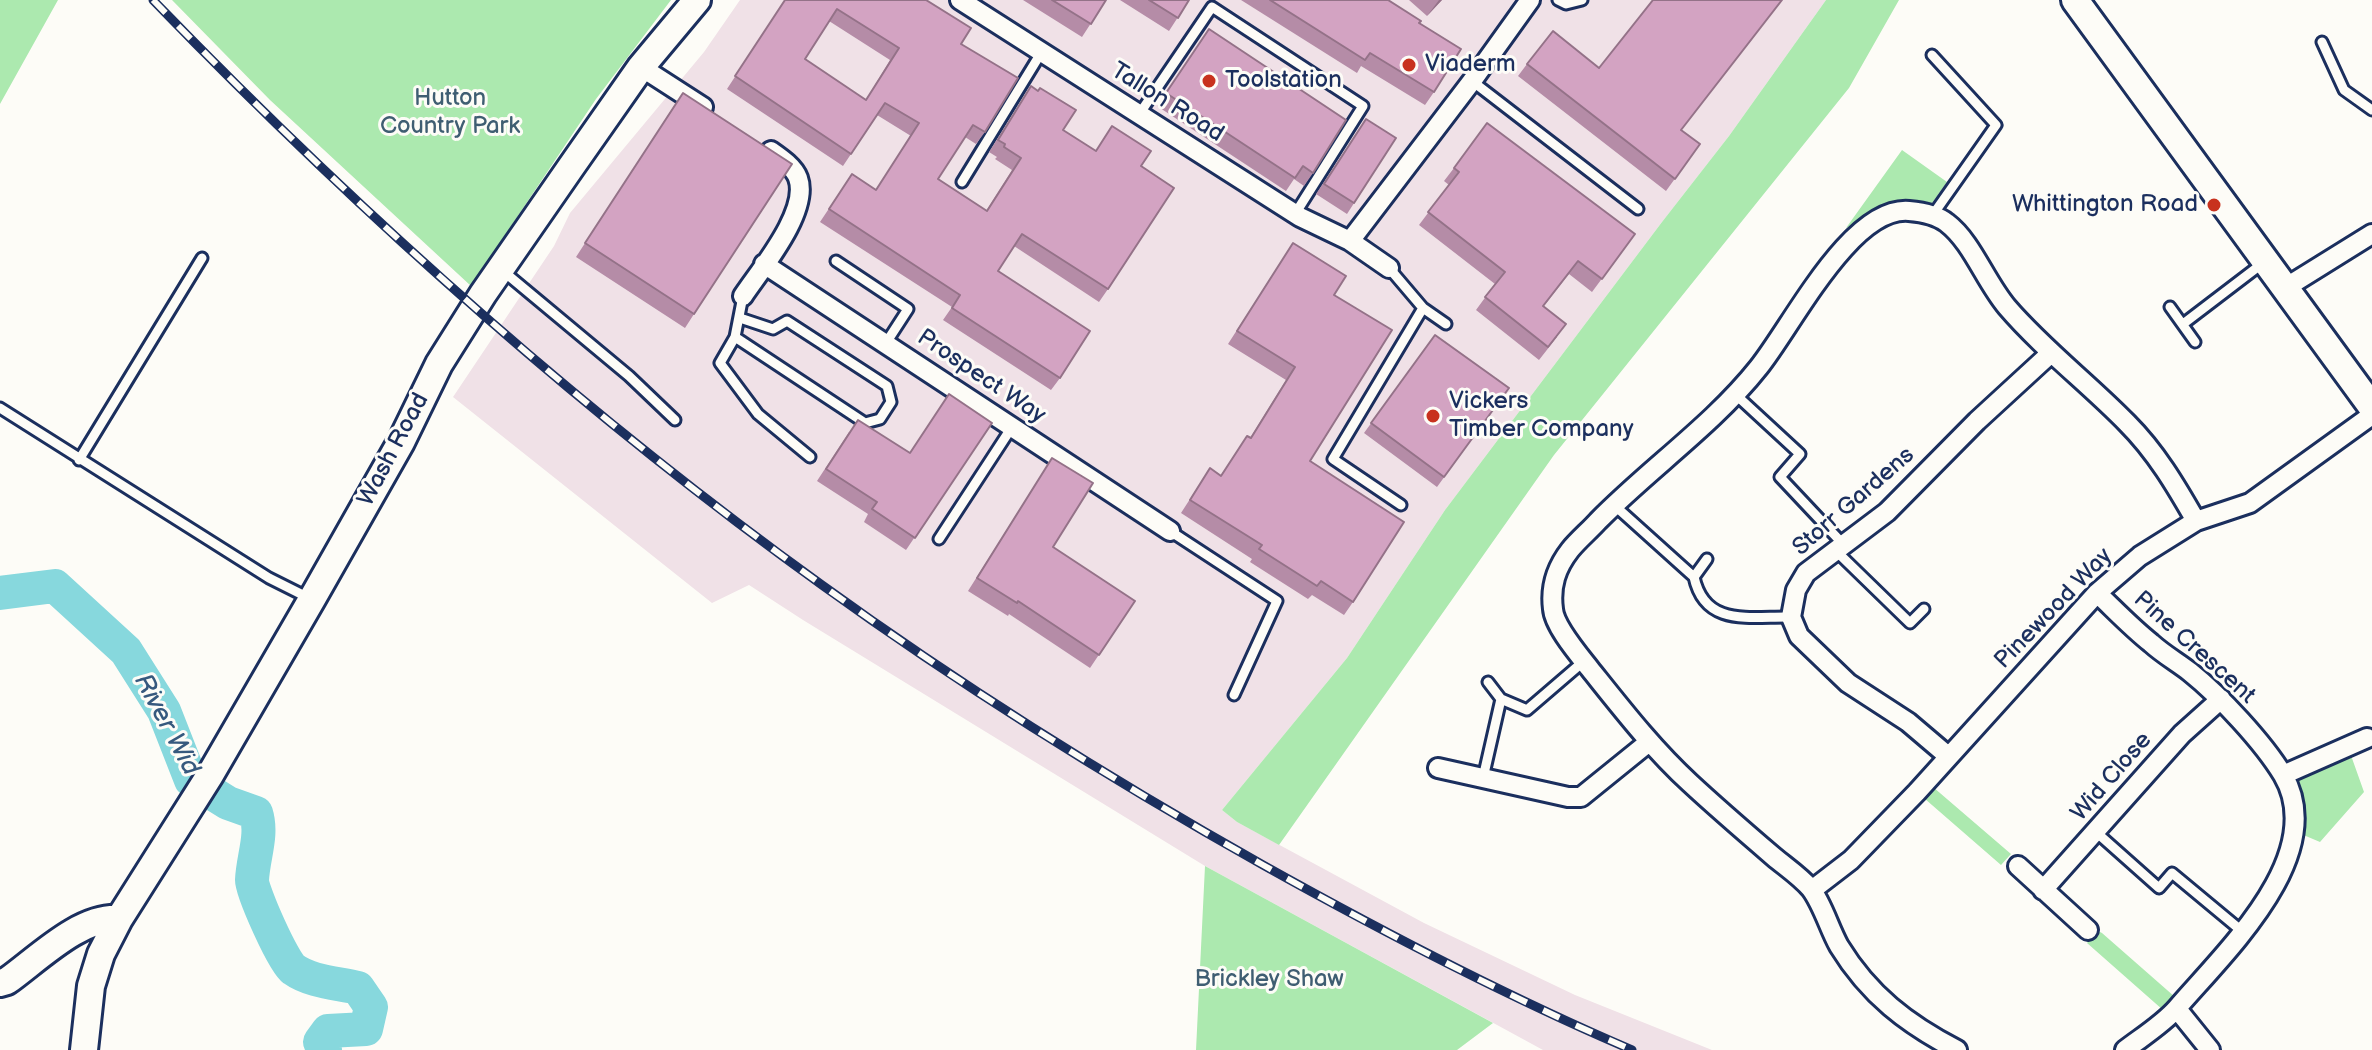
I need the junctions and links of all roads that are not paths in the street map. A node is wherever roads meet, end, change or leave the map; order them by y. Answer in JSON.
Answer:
{"nodes":[{"id":1,"x":697,"y":0,"type":"edge"},
{"id":2,"x":1530,"y":0,"type":"edge"},
{"id":3,"x":1558,"y":0,"type":"edge"},
{"id":4,"x":1582,"y":0,"type":"edge"},
{"id":5,"x":2075,"y":0,"type":"edge"},
{"id":6,"x":966,"y":1,"type":"edge"},
{"id":7,"x":2322,"y":42,"type":"dead end"},
{"id":8,"x":1041,"y":53,"type":"junction"},
{"id":9,"x":1932,"y":55,"type":"dead end"},
{"id":10,"x":641,"y":67,"type":"junction"},
{"id":11,"x":1472,"y":81,"type":"junction"},
{"id":12,"x":2372,"y":110,"type":"edge"},
{"id":13,"x":1140,"y":113,"type":"junction"},
{"id":14,"x":719,"y":117,"type":"edge"},
{"id":15,"x":757,"y":142,"type":"edge"},
{"id":16,"x":962,"y":182,"type":"dead end"},
{"id":17,"x":1638,"y":209,"type":"dead end"},
{"id":18,"x":1295,"y":214,"type":"junction"},
{"id":19,"x":1932,"y":216,"type":"junction"},
{"id":20,"x":2372,"y":234,"type":"edge"},
{"id":21,"x":1350,"y":241,"type":"junction"},
{"id":22,"x":202,"y":258,"type":"dead end"},
{"id":23,"x":836,"y":261,"type":"dead end"},
{"id":24,"x":2266,"y":261,"type":"junction"},
{"id":25,"x":764,"y":264,"type":"junction"},
{"id":26,"x":1389,"y":268,"type":"joint"},
{"id":27,"x":500,"y":269,"type":"junction"},
{"id":28,"x":2285,"y":288,"type":"junction"},
{"id":29,"x":743,"y":296,"type":"joint"},
{"id":30,"x":2170,"y":307,"type":"dead end"},
{"id":31,"x":1423,"y":308,"type":"junction"},
{"id":32,"x":740,"y":318,"type":"junction"},
{"id":33,"x":1446,"y":324,"type":"dead end"},
{"id":34,"x":2183,"y":324,"type":"junction"},
{"id":35,"x":735,"y":337,"type":"junction"},
{"id":36,"x":2195,"y":342,"type":"dead end"},
{"id":37,"x":886,"y":343,"type":"junction"},
{"id":38,"x":2051,"y":353,"type":"junction"},
{"id":39,"x":1735,"y":394,"type":"junction"},
{"id":40,"x":2372,"y":407,"type":"edge"},
{"id":41,"x":0,"y":408,"type":"edge"},
{"id":42,"x":2372,"y":415,"type":"edge"},
{"id":43,"x":675,"y":420,"type":"dead end"},
{"id":44,"x":1012,"y":427,"type":"junction"},
{"id":45,"x":810,"y":457,"type":"dead end"},
{"id":46,"x":79,"y":460,"type":"junction"},
{"id":47,"x":1401,"y":505,"type":"dead end"},
{"id":48,"x":1614,"y":505,"type":"junction"},
{"id":49,"x":2196,"y":521,"type":"junction"},
{"id":50,"x":1170,"y":531,"type":"joint"},
{"id":51,"x":939,"y":539,"type":"dead end"},
{"id":52,"x":1839,"y":547,"type":"junction"},
{"id":53,"x":1707,"y":559,"type":"dead end"},
{"id":54,"x":1694,"y":577,"type":"junction"},
{"id":55,"x":2097,"y":593,"type":"junction"},
{"id":56,"x":312,"y":599,"type":"junction"},
{"id":57,"x":1924,"y":609,"type":"dead end"},
{"id":58,"x":1791,"y":617,"type":"junction"},
{"id":59,"x":1584,"y":661,"type":"junction"},
{"id":60,"x":1488,"y":682,"type":"dead end"},
{"id":61,"x":1234,"y":695,"type":"dead end"},
{"id":62,"x":1501,"y":699,"type":"junction"},
{"id":63,"x":2221,"y":699,"type":"junction"},
{"id":64,"x":2367,"y":738,"type":"dead end"},
{"id":65,"x":1649,"y":742,"type":"junction"},
{"id":66,"x":1948,"y":756,"type":"junction"},
{"id":67,"x":1438,"y":768,"type":"dead end"},
{"id":68,"x":2283,"y":775,"type":"junction"},
{"id":69,"x":1483,"y":778,"type":"junction"},
{"id":70,"x":2096,"y":832,"type":"junction"},
{"id":71,"x":2018,"y":866,"type":"dead end"},
{"id":72,"x":1812,"y":890,"type":"junction"},
{"id":73,"x":2043,"y":890,"type":"junction"},
{"id":74,"x":119,"y":919,"type":"junction"},
{"id":75,"x":2088,"y":930,"type":"dead end"},
{"id":76,"x":2243,"y":932,"type":"junction"},
{"id":77,"x":0,"y":983,"type":"edge"},
{"id":78,"x":2177,"y":1009,"type":"junction"},
{"id":79,"x":84,"y":1050,"type":"edge"},
{"id":80,"x":1957,"y":1050,"type":"edge"},
{"id":81,"x":2125,"y":1050,"type":"edge"},
{"id":82,"x":2210,"y":1050,"type":"edge"}],
"edges":[{"from":1,"to":10,"type":"street","name":"Wash Road"},
{"from":2,"to":11,"type":"street"},
{"from":3,"to":4,"type":"lane"},
{"from":5,"to":24,"type":"street"},
{"from":6,"to":8,"type":"street","name":"Tallon Road"},
{"from":7,"to":12,"type":"lane"},
{"from":8,"to":13,"type":"street","name":"Tallon Road"},
{"from":8,"to":16,"type":"lane"},
{"from":9,"to":19,"type":"lane"},
{"from":10,"to":14,"type":"street"},
{"from":10,"to":27,"type":"street","name":"Wash Road"},
{"from":11,"to":17,"type":"lane"},
{"from":11,"to":21,"type":"street"},
{"from":13,"to":18,"type":"street","name":"Tallon Road"},
{"from":13,"to":18,"type":"lane"},
{"from":15,"to":25,"type":"street"},
{"from":18,"to":21,"type":"street","name":"Tallon Road"},
{"from":19,"to":38,"type":"street"},
{"from":19,"to":39,"type":"street"},
{"from":20,"to":28,"type":"street"},
{"from":21,"to":26,"type":"street","name":"Tallon Road"},
{"from":22,"to":46,"type":"lane"},
{"from":23,"to":37,"type":"lane"},
{"from":24,"to":28,"type":"street"},
{"from":24,"to":34,"type":"lane"},
{"from":25,"to":29,"type":"street"},
{"from":25,"to":37,"type":"street","name":"Prospect Way"},
{"from":26,"to":31,"type":"lane"},
{"from":27,"to":43,"type":"lane"},
{"from":27,"to":56,"type":"street","name":"Wash Road"},
{"from":28,"to":40,"type":"street"},
{"from":29,"to":32,"type":"lane"},
{"from":30,"to":34,"type":"lane"},
{"from":31,"to":33,"type":"lane"},
{"from":31,"to":47,"type":"lane"},
{"from":32,"to":35,"type":"lane"},
{"from":32,"to":35,"type":"lane"},
{"from":34,"to":36,"type":"lane"},
{"from":35,"to":45,"type":"lane"},
{"from":37,"to":44,"type":"street","name":"Prospect Way"},
{"from":38,"to":49,"type":"street"},
{"from":38,"to":52,"type":"street","name":"Storr Gardens"},
{"from":39,"to":48,"type":"street"},
{"from":39,"to":52,"type":"lane"},
{"from":41,"to":46,"type":"lane"},
{"from":42,"to":49,"type":"street","name":"Pinewood Way"},
{"from":44,"to":50,"type":"street","name":"Prospect Way"},
{"from":44,"to":51,"type":"lane"},
{"from":46,"to":56,"type":"lane"},
{"from":48,"to":54,"type":"lane"},
{"from":48,"to":59,"type":"street"},
{"from":49,"to":55,"type":"street","name":"Pinewood Way"},
{"from":50,"to":61,"type":"lane"},
{"from":52,"to":57,"type":"lane"},
{"from":52,"to":58,"type":"street","name":"Storr Gardens"},
{"from":53,"to":54,"type":"lane"},
{"from":54,"to":58,"type":"lane"},
{"from":55,"to":63,"type":"street","name":"Pine Crescent"},
{"from":55,"to":66,"type":"street","name":"Pinewood Way"},
{"from":56,"to":74,"type":"street","name":"Wash Road"},
{"from":58,"to":66,"type":"street"},
{"from":59,"to":62,"type":"lane"},
{"from":59,"to":65,"type":"street"},
{"from":60,"to":62,"type":"lane"},
{"from":62,"to":69,"type":"lane"},
{"from":63,"to":68,"type":"street","name":"Pine Crescent"},
{"from":63,"to":70,"type":"street","name":"Wid Close"},
{"from":64,"to":68,"type":"street"},
{"from":65,"to":69,"type":"street"},
{"from":65,"to":72,"type":"street"},
{"from":66,"to":72,"type":"street","name":"Pinewood Way"},
{"from":67,"to":69,"type":"street"},
{"from":68,"to":76,"type":"street","name":"Pine Crescent"},
{"from":70,"to":73,"type":"street","name":"Wid Close"},
{"from":70,"to":76,"type":"lane"},
{"from":71,"to":73,"type":"street"},
{"from":72,"to":80,"type":"street"},
{"from":73,"to":75,"type":"street"},
{"from":74,"to":77,"type":"street"},
{"from":74,"to":79,"type":"street","name":"Wash Road"},
{"from":76,"to":78,"type":"street","name":"Pine Crescent"},
{"from":78,"to":81,"type":"street","name":"Pine Crescent"},
{"from":78,"to":82,"type":"street"}]}
